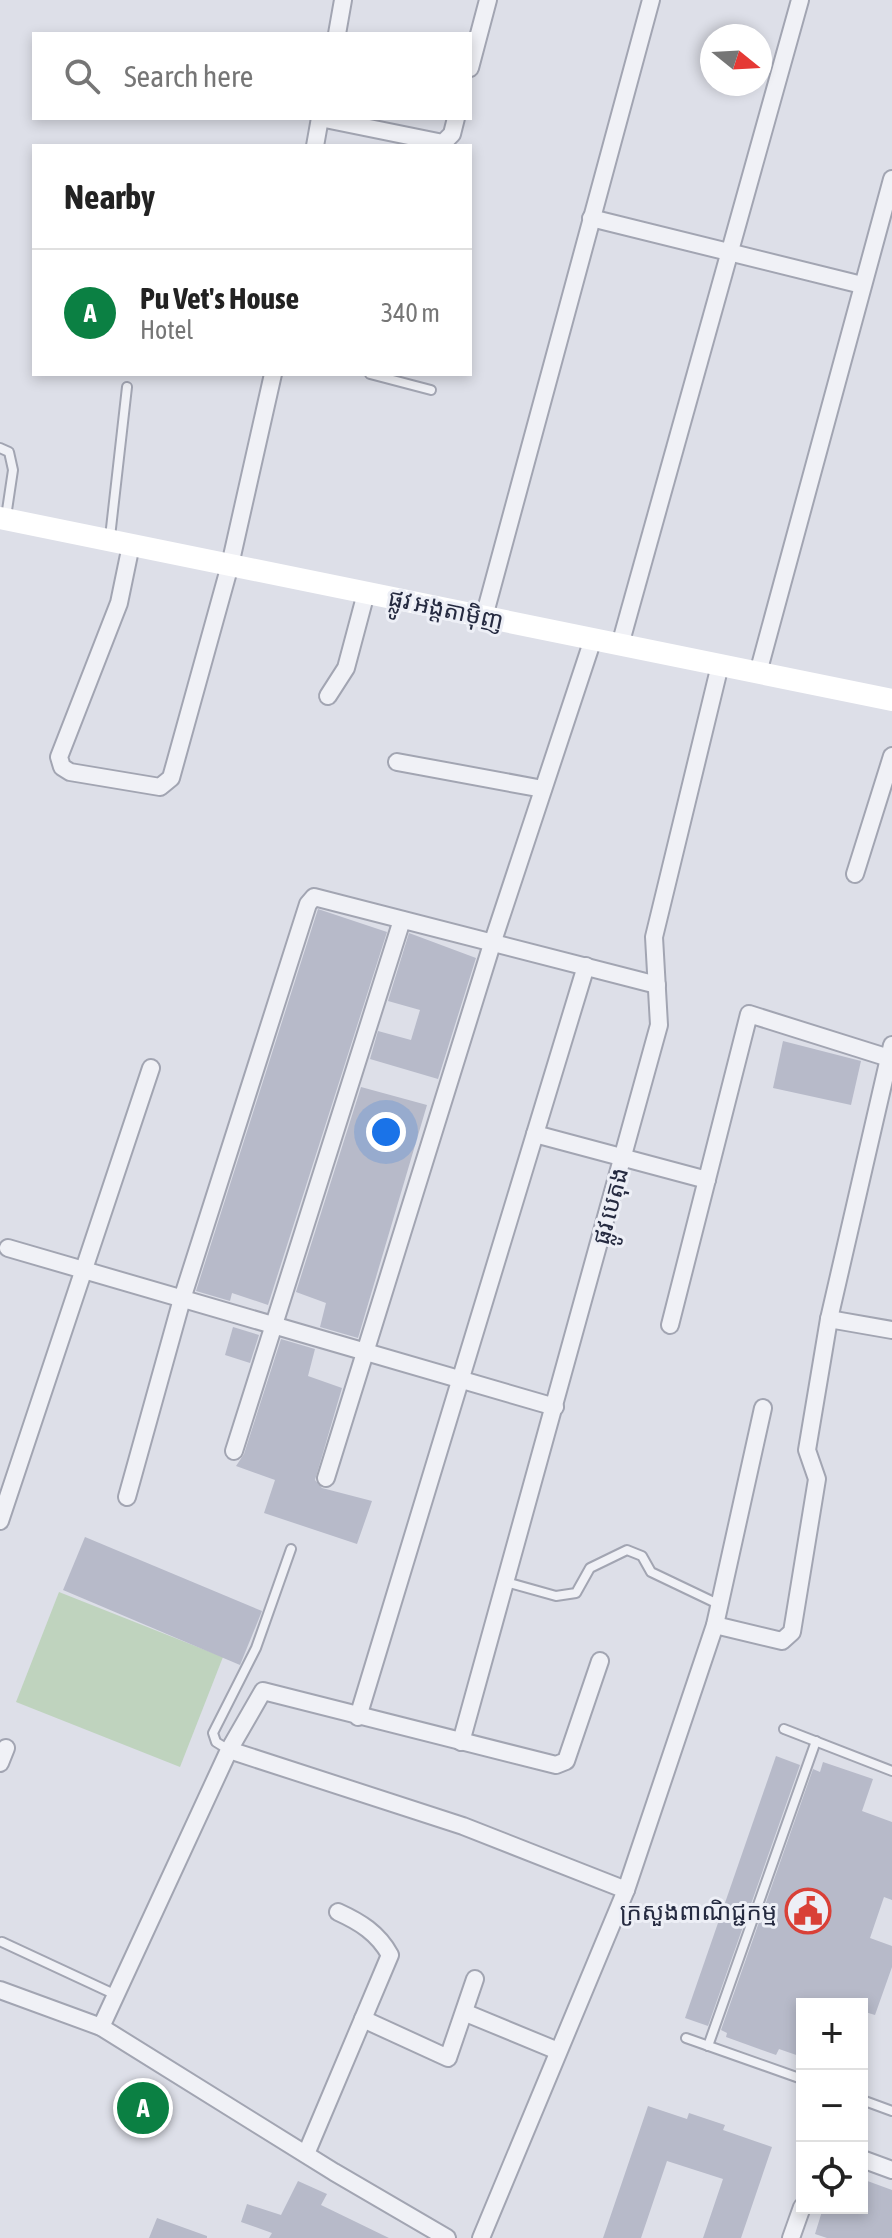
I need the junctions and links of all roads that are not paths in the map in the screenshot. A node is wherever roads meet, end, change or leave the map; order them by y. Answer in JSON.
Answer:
{"nodes":[{"id":1,"x":343,"y":0,"type":"edge"},
{"id":2,"x":488,"y":0,"type":"edge"},
{"id":3,"x":651,"y":0,"type":"edge"},
{"id":4,"x":800,"y":0,"type":"edge"},
{"id":5,"x":337,"y":32,"type":"edge"},
{"id":6,"x":472,"y":60,"type":"edge"},
{"id":7,"x":320,"y":120,"type":"edge"},
{"id":8,"x":330,"y":120,"type":"edge"},
{"id":9,"x":455,"y":133,"type":"edge"},
{"id":10,"x":315,"y":144,"type":"edge"},
{"id":11,"x":892,"y":179,"type":"edge"},
{"id":12,"x":591,"y":218,"type":"junction"},
{"id":13,"x":729,"y":252,"type":"junction"},
{"id":14,"x":862,"y":285,"type":"junction"},
{"id":15,"x":273,"y":376,"type":"edge"},
{"id":16,"x":378,"y":376,"type":"edge"},
{"id":17,"x":127,"y":387,"type":"dead end"},
{"id":18,"x":431,"y":390,"type":"dead end"},
{"id":19,"x":0,"y":448,"type":"edge"},
{"id":20,"x":3,"y":518,"type":"edge"},
{"id":21,"x":120,"y":542,"type":"junction"},
{"id":22,"x":230,"y":565,"type":"junction"},
{"id":23,"x":366,"y":593,"type":"junction"},
{"id":24,"x":484,"y":617,"type":"junction"},
{"id":25,"x":593,"y":639,"type":"junction"},
{"id":26,"x":620,"y":645,"type":"junction"},
{"id":27,"x":720,"y":665,"type":"junction"},
{"id":28,"x":758,"y":673,"type":"junction"},
{"id":29,"x":328,"y":696,"type":"dead end"},
{"id":30,"x":892,"y":700,"type":"edge"},
{"id":31,"x":892,"y":756,"type":"edge"},
{"id":32,"x":397,"y":762,"type":"dead end"},
{"id":33,"x":543,"y":789,"type":"junction"},
{"id":34,"x":855,"y":874,"type":"dead end"},
{"id":35,"x":402,"y":920,"type":"junction"},
{"id":36,"x":492,"y":944,"type":"junction"},
{"id":37,"x":586,"y":966,"type":"junction"},
{"id":38,"x":657,"y":985,"type":"junction"},
{"id":39,"x":890,"y":1052,"type":"edge"},
{"id":40,"x":151,"y":1068,"type":"dead end"},
{"id":41,"x":535,"y":1134,"type":"junction"},
{"id":42,"x":623,"y":1156,"type":"junction"},
{"id":43,"x":707,"y":1180,"type":"junction"},
{"id":44,"x":8,"y":1248,"type":"dead end"},
{"id":45,"x":83,"y":1270,"type":"junction"},
{"id":46,"x":182,"y":1299,"type":"junction"},
{"id":47,"x":829,"y":1319,"type":"junction"},
{"id":48,"x":670,"y":1325,"type":"dead end"},
{"id":49,"x":275,"y":1326,"type":"junction"},
{"id":50,"x":892,"y":1330,"type":"edge"},
{"id":51,"x":366,"y":1353,"type":"junction"},
{"id":52,"x":461,"y":1380,"type":"junction"},
{"id":53,"x":555,"y":1407,"type":"junction"},
{"id":54,"x":763,"y":1408,"type":"dead end"},
{"id":55,"x":234,"y":1451,"type":"dead end"},
{"id":56,"x":326,"y":1478,"type":"dead end"},
{"id":57,"x":127,"y":1497,"type":"dead end"},
{"id":58,"x":0,"y":1521,"type":"edge"},
{"id":59,"x":291,"y":1549,"type":"dead end"},
{"id":60,"x":506,"y":1582,"type":"junction"},
{"id":61,"x":719,"y":1605,"type":"junction"},
{"id":62,"x":715,"y":1625,"type":"junction"},
{"id":63,"x":600,"y":1661,"type":"dead end"},
{"id":64,"x":358,"y":1717,"type":"junction"},
{"id":65,"x":784,"y":1729,"type":"dead end"},
{"id":66,"x":816,"y":1741,"type":"junction"},
{"id":67,"x":461,"y":1742,"type":"junction"},
{"id":68,"x":229,"y":1750,"type":"junction"},
{"id":69,"x":892,"y":1771,"type":"edge"},
{"id":70,"x":626,"y":1890,"type":"junction"},
{"id":71,"x":338,"y":1912,"type":"dead end"},
{"id":72,"x":2,"y":1942,"type":"dead end"},
{"id":73,"x":475,"y":1979,"type":"dead end"},
{"id":74,"x":0,"y":1990,"type":"edge"},
{"id":75,"x":116,"y":1995,"type":"junction"},
{"id":76,"x":466,"y":2013,"type":"junction"},
{"id":77,"x":363,"y":2019,"type":"junction"},
{"id":78,"x":101,"y":2027,"type":"junction"},
{"id":79,"x":686,"y":2038,"type":"dead end"},
{"id":80,"x":708,"y":2046,"type":"junction"},
{"id":81,"x":558,"y":2051,"type":"junction"},
{"id":82,"x":796,"y":2077,"type":"edge"},
{"id":83,"x":868,"y":2102,"type":"edge"},
{"id":84,"x":892,"y":2111,"type":"edge"},
{"id":85,"x":306,"y":2154,"type":"junction"},
{"id":86,"x":868,"y":2161,"type":"edge"},
{"id":87,"x":892,"y":2170,"type":"edge"},
{"id":88,"x":800,"y":2214,"type":"edge"},
{"id":89,"x":447,"y":2238,"type":"edge"},
{"id":90,"x":481,"y":2238,"type":"edge"},
{"id":91,"x":791,"y":2238,"type":"edge"}],
"edges":[{"from":1,"to":5,"type":"street"},
{"from":2,"to":6,"type":"street"},
{"from":3,"to":12,"type":"street"},
{"from":4,"to":13,"type":"street"},
{"from":7,"to":10,"type":"street"},
{"from":8,"to":9,"type":"street"},
{"from":11,"to":14,"type":"street"},
{"from":12,"to":13,"type":"street"},
{"from":12,"to":24,"type":"street"},
{"from":13,"to":14,"type":"street"},
{"from":13,"to":26,"type":"street"},
{"from":14,"to":28,"type":"street"},
{"from":15,"to":22,"type":"street"},
{"from":16,"to":18,"type":"lane"},
{"from":17,"to":21,"type":"lane"},
{"from":19,"to":20,"type":"lane"},
{"from":20,"to":21,"type":"street","name":"ផ្លូវ អង្តតាម៉ិញ"},
{"from":21,"to":22,"type":"street","name":"ផ្លូវ អង្តតាម៉ិញ"},
{"from":21,"to":22,"type":"street"},
{"from":22,"to":23,"type":"street","name":"ផ្លូវ អង្តតាម៉ិញ"},
{"from":23,"to":24,"type":"street","name":"ផ្លូវ អង្តតាម៉ិញ"},
{"from":23,"to":29,"type":"street"},
{"from":24,"to":25,"type":"street","name":"ផ្លូវ អង្តតាម៉ិញ"},
{"from":25,"to":26,"type":"street","name":"ផ្លូវ អង្តតាម៉ិញ"},
{"from":25,"to":33,"type":"street"},
{"from":26,"to":27,"type":"street","name":"ផ្លូវ អង្តតាម៉ិញ"},
{"from":27,"to":28,"type":"street","name":"ផ្លូវ អង្តតាម៉ិញ"},
{"from":27,"to":38,"type":"street","name":"ផ្លូវ បេតុង"},
{"from":28,"to":30,"type":"street","name":"ផ្លូវ អង្តតាម៉ិញ"},
{"from":31,"to":34,"type":"street"},
{"from":32,"to":33,"type":"street"},
{"from":33,"to":36,"type":"street"},
{"from":35,"to":36,"type":"street"},
{"from":35,"to":46,"type":"street"},
{"from":35,"to":49,"type":"street"},
{"from":36,"to":37,"type":"street"},
{"from":36,"to":51,"type":"street"},
{"from":37,"to":38,"type":"street"},
{"from":37,"to":41,"type":"street"},
{"from":38,"to":42,"type":"street","name":"ផ្លូវ បេតុង"},
{"from":39,"to":43,"type":"street"},
{"from":39,"to":47,"type":"street"},
{"from":40,"to":45,"type":"street"},
{"from":41,"to":42,"type":"street"},
{"from":41,"to":52,"type":"street"},
{"from":42,"to":43,"type":"street"},
{"from":42,"to":53,"type":"street","name":"ផ្លូវ បេតុង"},
{"from":43,"to":48,"type":"street"},
{"from":44,"to":45,"type":"street"},
{"from":45,"to":46,"type":"street"},
{"from":45,"to":58,"type":"street"},
{"from":46,"to":49,"type":"street"},
{"from":46,"to":57,"type":"street"},
{"from":47,"to":50,"type":"street"},
{"from":47,"to":62,"type":"street"},
{"from":49,"to":51,"type":"street"},
{"from":49,"to":55,"type":"street"},
{"from":51,"to":52,"type":"street"},
{"from":51,"to":56,"type":"street"},
{"from":52,"to":53,"type":"street"},
{"from":52,"to":64,"type":"street"},
{"from":53,"to":60,"type":"street","name":"ផ្លូវ បេតុង"},
{"from":54,"to":61,"type":"street"},
{"from":59,"to":68,"type":"lane"},
{"from":60,"to":61,"type":"lane"},
{"from":60,"to":67,"type":"street","name":"ផ្លូវ បេតុង"},
{"from":61,"to":62,"type":"street"},
{"from":62,"to":70,"type":"street"},
{"from":63,"to":67,"type":"street"},
{"from":64,"to":67,"type":"street"},
{"from":64,"to":68,"type":"street"},
{"from":65,"to":66,"type":"lane"},
{"from":66,"to":69,"type":"lane"},
{"from":66,"to":80,"type":"lane"},
{"from":68,"to":70,"type":"street"},
{"from":68,"to":75,"type":"street"},
{"from":70,"to":81,"type":"street"},
{"from":71,"to":77,"type":"street"},
{"from":72,"to":75,"type":"lane"},
{"from":73,"to":76,"type":"street"},
{"from":74,"to":78,"type":"street"},
{"from":75,"to":78,"type":"street"},
{"from":76,"to":77,"type":"street"},
{"from":76,"to":81,"type":"street"},
{"from":77,"to":85,"type":"street"},
{"from":78,"to":85,"type":"street"},
{"from":79,"to":80,"type":"lane"},
{"from":80,"to":82,"type":"lane"},
{"from":81,"to":90,"type":"street"},
{"from":83,"to":84,"type":"lane"},
{"from":85,"to":89,"type":"street"},
{"from":86,"to":87,"type":"street"},
{"from":88,"to":91,"type":"street"}]}
